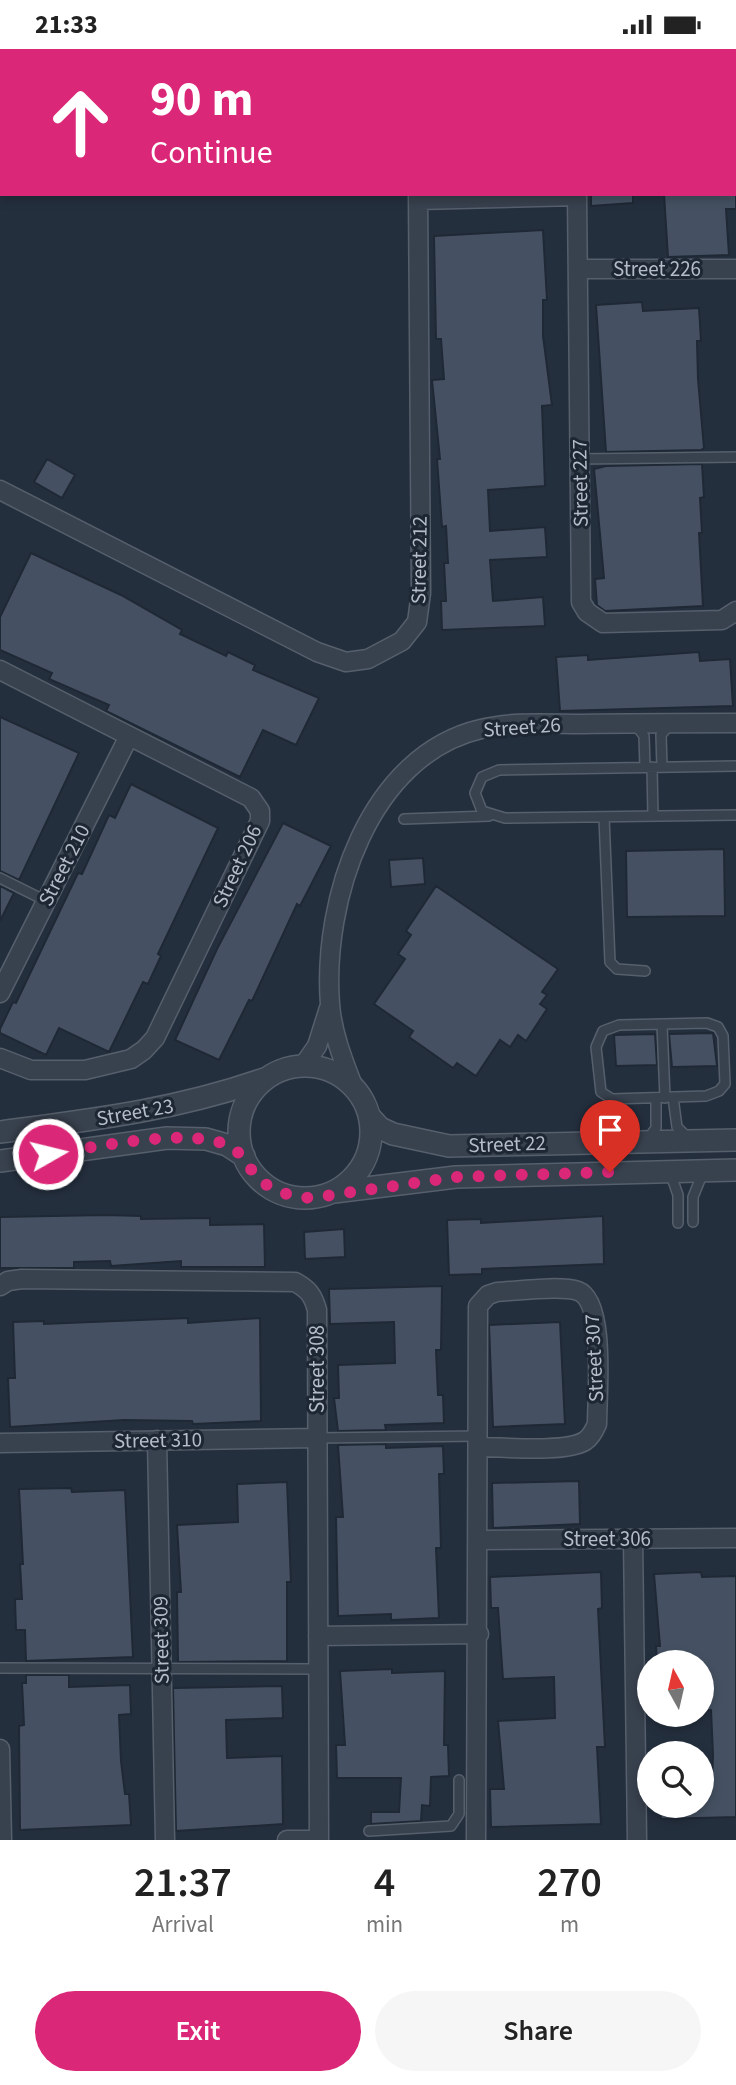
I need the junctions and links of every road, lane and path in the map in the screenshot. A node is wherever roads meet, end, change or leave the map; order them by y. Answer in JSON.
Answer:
{"nodes":[{"id":1,"x":498,"y":196,"type":"edge"},
{"id":2,"x":577,"y":196,"type":"edge"},
{"id":3,"x":418,"y":197,"type":"edge"},
{"id":4,"x":578,"y":269,"type":"junction"},
{"id":5,"x":736,"y":269,"type":"edge"},
{"id":6,"x":736,"y":457,"type":"edge"},
{"id":7,"x":580,"y":459,"type":"junction"},
{"id":8,"x":0,"y":490,"type":"edge"},
{"id":9,"x":736,"y":611,"type":"edge"},
{"id":10,"x":0,"y":670,"type":"edge"},
{"id":11,"x":633,"y":723,"type":"junction"},
{"id":12,"x":671,"y":723,"type":"junction"},
{"id":13,"x":736,"y":723,"type":"edge"},
{"id":14,"x":128,"y":738,"type":"junction"},
{"id":15,"x":736,"y":766,"type":"edge"},
{"id":16,"x":653,"y":767,"type":"junction"},
{"id":17,"x":736,"y":815,"type":"edge"},
{"id":18,"x":491,"y":816,"type":"junction"},
{"id":19,"x":653,"y":816,"type":"junction"},
{"id":20,"x":604,"y":817,"type":"junction"},
{"id":21,"x":404,"y":819,"type":"dead end"},
{"id":22,"x":0,"y":878,"type":"edge"},
{"id":23,"x":46,"y":901,"type":"junction"},
{"id":24,"x":645,"y":971,"type":"dead end"},
{"id":25,"x":0,"y":993,"type":"edge"},
{"id":26,"x":330,"y":1005,"type":"junction"},
{"id":27,"x":662,"y":1024,"type":"junction"},
{"id":28,"x":0,"y":1058,"type":"edge"},
{"id":29,"x":303,"y":1066,"type":"junction"},
{"id":30,"x":266,"y":1079,"type":"junction"},
{"id":31,"x":353,"y":1086,"type":"junction"},
{"id":32,"x":665,"y":1097,"type":"junction"},
{"id":33,"x":370,"y":1117,"type":"junction"},
{"id":34,"x":0,"y":1132,"type":"edge"},
{"id":35,"x":736,"y":1140,"type":"edge"},
{"id":36,"x":646,"y":1141,"type":"junction"},
{"id":37,"x":691,"y":1141,"type":"junction"},
{"id":38,"x":244,"y":1156,"type":"junction"},
{"id":39,"x":0,"y":1161,"type":"edge"},
{"id":40,"x":704,"y":1170,"type":"junction"},
{"id":41,"x":736,"y":1170,"type":"edge"},
{"id":42,"x":669,"y":1171,"type":"junction"},
{"id":43,"x":332,"y":1192,"type":"junction"},
{"id":44,"x":693,"y":1222,"type":"dead end"},
{"id":45,"x":678,"y":1223,"type":"dead end"},
{"id":46,"x":0,"y":1286,"type":"edge"},
{"id":47,"x":317,"y":1438,"type":"junction"},
{"id":48,"x":157,"y":1440,"type":"junction"},
{"id":49,"x":479,"y":1442,"type":"junction"},
{"id":50,"x":0,"y":1443,"type":"edge"},
{"id":51,"x":736,"y":1538,"type":"edge"},
{"id":52,"x":633,"y":1539,"type":"junction"},
{"id":53,"x":479,"y":1540,"type":"junction"},
{"id":54,"x":479,"y":1634,"type":"junction"},
{"id":55,"x":318,"y":1636,"type":"junction"},
{"id":56,"x":0,"y":1668,"type":"edge"},
{"id":57,"x":161,"y":1669,"type":"junction"},
{"id":58,"x":317,"y":1669,"type":"junction"},
{"id":59,"x":0,"y":1749,"type":"edge"},
{"id":60,"x":459,"y":1780,"type":"dead end"},
{"id":61,"x":468,"y":1803,"type":"junction"},
{"id":62,"x":369,"y":1831,"type":"dead end"},
{"id":63,"x":2,"y":1840,"type":"edge"},
{"id":64,"x":164,"y":1840,"type":"edge"},
{"id":65,"x":287,"y":1840,"type":"edge"},
{"id":66,"x":319,"y":1840,"type":"edge"},
{"id":67,"x":476,"y":1840,"type":"edge"},
{"id":68,"x":637,"y":1840,"type":"edge"}],
"edges":[{"from":1,"to":3,"type":"street","name":"Street 227"},
{"from":2,"to":4,"type":"street","name":"Street 227"},
{"from":3,"to":8,"type":"street","name":"Street 212"},
{"from":4,"to":5,"type":"street","name":"Street 226"},
{"from":4,"to":7,"type":"street","name":"Street 227"},
{"from":6,"to":7,"type":"lane"},
{"from":7,"to":9,"type":"street","name":"Street 227"},
{"from":10,"to":14,"type":"street","name":"Street 206"},
{"from":11,"to":12,"type":"street","name":"Street 26"},
{"from":11,"to":16,"type":"lane"},
{"from":11,"to":26,"type":"street","name":"Street 26"},
{"from":12,"to":13,"type":"street","name":"Street 26"},
{"from":12,"to":16,"type":"lane"},
{"from":14,"to":23,"type":"street","name":"Street 210"},
{"from":14,"to":28,"type":"street","name":"Street 206"},
{"from":15,"to":16,"type":"lane"},
{"from":16,"to":18,"type":"lane"},
{"from":16,"to":19,"type":"lane"},
{"from":17,"to":19,"type":"lane"},
{"from":18,"to":20,"type":"lane"},
{"from":18,"to":21,"type":"lane"},
{"from":19,"to":20,"type":"lane"},
{"from":20,"to":24,"type":"lane"},
{"from":22,"to":23,"type":"lane"},
{"from":23,"to":25,"type":"street","name":"Street 210"},
{"from":26,"to":29,"type":"street","name":"Street 26"},
{"from":26,"to":31,"type":"street","name":"Street 26"},
{"from":27,"to":32,"type":"lane"},
{"from":27,"to":32,"type":"lane"},
{"from":27,"to":32,"type":"lane"},
{"from":29,"to":30,"type":"street"},
{"from":29,"to":31,"type":"street"},
{"from":30,"to":34,"type":"street","name":"Street 23"},
{"from":30,"to":38,"type":"street"},
{"from":31,"to":33,"type":"street"},
{"from":32,"to":36,"type":"lane"},
{"from":32,"to":37,"type":"lane"},
{"from":33,"to":36,"type":"street","name":"Street 22"},
{"from":33,"to":43,"type":"street"},
{"from":35,"to":37,"type":"street","name":"Street 22"},
{"from":36,"to":37,"type":"street","name":"Street 22"},
{"from":38,"to":39,"type":"street","name":"Street 23"},
{"from":38,"to":43,"type":"street"},
{"from":40,"to":41,"type":"street","name":"Street 22"},
{"from":40,"to":42,"type":"street","name":"Street 22"},
{"from":40,"to":44,"type":"lane"},
{"from":42,"to":43,"type":"street","name":"Street 22"},
{"from":42,"to":45,"type":"lane"},
{"from":46,"to":47,"type":"street","name":"Street 308"},
{"from":47,"to":48,"type":"street","name":"Street 310"},
{"from":47,"to":49,"type":"lane"},
{"from":47,"to":55,"type":"street","name":"Street 308"},
{"from":48,"to":50,"type":"street","name":"Street 310"},
{"from":48,"to":57,"type":"street","name":"Street 309"},
{"from":49,"to":49,"type":"street","name":"Street 307"},
{"from":49,"to":53,"type":"street","name":"Street 307"},
{"from":51,"to":52,"type":"street","name":"Street 306"},
{"from":52,"to":53,"type":"street","name":"Street 306"},
{"from":52,"to":68,"type":"street"},
{"from":53,"to":54,"type":"street","name":"Street 307"},
{"from":54,"to":55,"type":"street"},
{"from":54,"to":61,"type":"street","name":"Street 307"},
{"from":55,"to":58,"type":"street","name":"Street 308"},
{"from":56,"to":57,"type":"lane"},
{"from":57,"to":58,"type":"lane"},
{"from":57,"to":64,"type":"street","name":"Street 309"},
{"from":58,"to":66,"type":"street","name":"Street 308"},
{"from":59,"to":63,"type":"street"},
{"from":60,"to":61,"type":"lane"},
{"from":61,"to":62,"type":"lane"},
{"from":61,"to":67,"type":"street","name":"Street 307"},
{"from":65,"to":66,"type":"street"}]}
